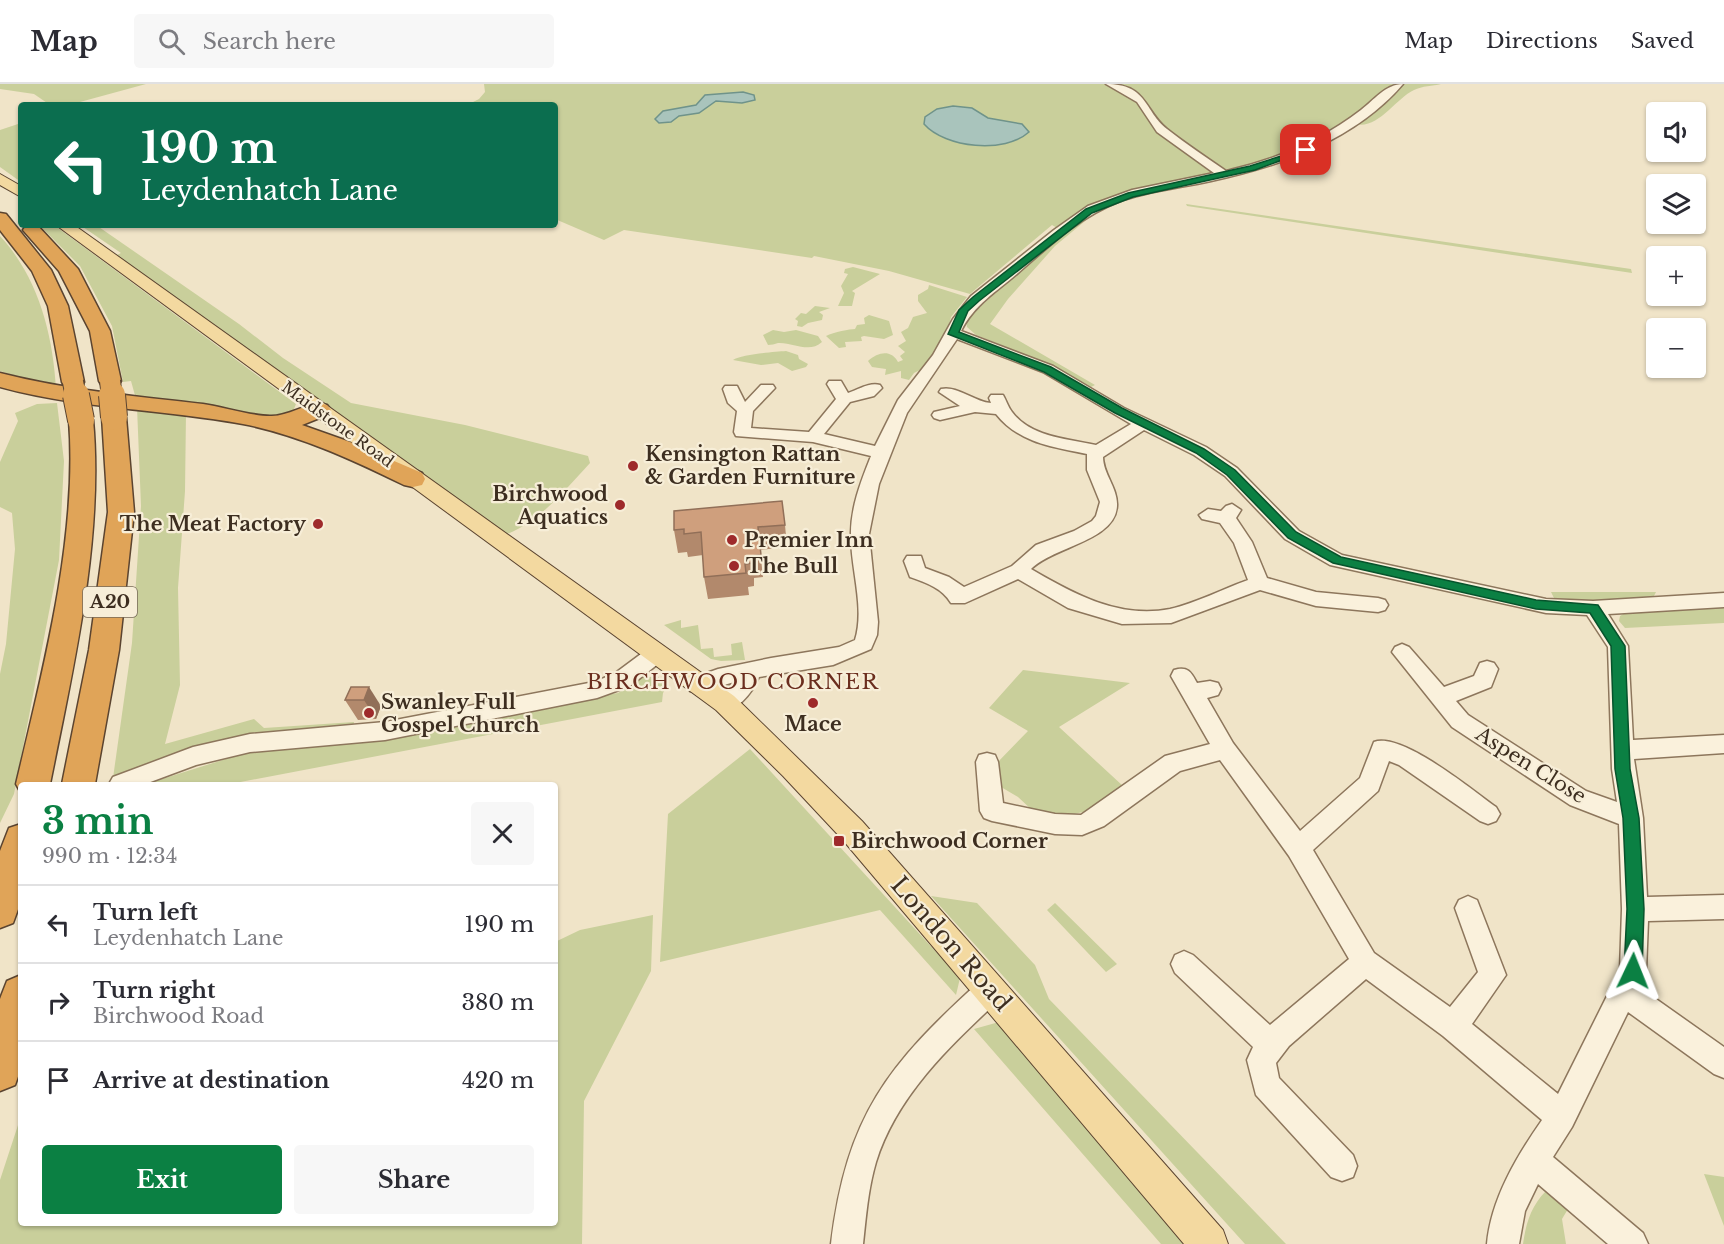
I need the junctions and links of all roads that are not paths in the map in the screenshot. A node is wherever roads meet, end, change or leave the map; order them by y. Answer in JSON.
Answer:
{"nodes":[{"id":1,"x":1111,"y":84,"type":"edge"},
{"id":2,"x":1398,"y":84,"type":"edge"},
{"id":3,"x":1224,"y":175,"type":"junction"},
{"id":4,"x":0,"y":177,"type":"edge"},
{"id":5,"x":18,"y":191,"type":"edge"},
{"id":6,"x":0,"y":201,"type":"edge"},
{"id":7,"x":18,"y":216,"type":"edge"},
{"id":8,"x":0,"y":218,"type":"edge"},
{"id":9,"x":30,"y":228,"type":"edge"},
{"id":10,"x":68,"y":228,"type":"edge"},
{"id":11,"x":953,"y":334,"type":"junction"},
{"id":12,"x":0,"y":380,"type":"edge"},
{"id":13,"x":835,"y":384,"type":"dead end"},
{"id":14,"x":766,"y":388,"type":"dead end"},
{"id":15,"x":874,"y":388,"type":"dead end"},
{"id":16,"x":731,"y":389,"type":"dead end"},
{"id":17,"x":947,"y":392,"type":"dead end"},
{"id":18,"x":845,"y":398,"type":"junction"},
{"id":19,"x":975,"y":407,"type":"junction"},
{"id":20,"x":745,"y":409,"type":"junction"},
{"id":21,"x":319,"y":410,"type":"junction"},
{"id":22,"x":940,"y":415,"type":"dead end"},
{"id":23,"x":1144,"y":422,"type":"junction"},
{"id":24,"x":271,"y":423,"type":"junction"},
{"id":25,"x":813,"y":437,"type":"junction"},
{"id":26,"x":1099,"y":451,"type":"junction"},
{"id":27,"x":882,"y":453,"type":"junction"},
{"id":28,"x":412,"y":479,"type":"junction"},
{"id":29,"x":1222,"y":514,"type":"dead end"},
{"id":30,"x":914,"y":561,"type":"dead end"},
{"id":31,"x":1018,"y":571,"type":"junction"},
{"id":32,"x":1259,"y":583,"type":"junction"},
{"id":33,"x":1724,"y":600,"type":"edge"},
{"id":34,"x":1378,"y":605,"type":"dead end"},
{"id":35,"x":1593,"y":608,"type":"junction"},
{"id":36,"x":613,"y":623,"type":"joint"},
{"id":37,"x":1402,"y":652,"type":"dead end"},
{"id":38,"x":656,"y":654,"type":"junction"},
{"id":39,"x":1487,"y":669,"type":"dead end"},
{"id":40,"x":751,"y":672,"type":"junction"},
{"id":41,"x":698,"y":685,"type":"junction"},
{"id":42,"x":1194,"y":686,"type":"dead end"},
{"id":43,"x":1440,"y":698,"type":"junction"},
{"id":44,"x":725,"y":703,"type":"junction"},
{"id":45,"x":1724,"y":744,"type":"edge"},
{"id":46,"x":1225,"y":749,"type":"junction"},
{"id":47,"x":1623,"y":750,"type":"junction"},
{"id":48,"x":987,"y":762,"type":"dead end"},
{"id":49,"x":33,"y":782,"type":"edge"},
{"id":50,"x":78,"y":782,"type":"edge"},
{"id":51,"x":126,"y":782,"type":"edge"},
{"id":52,"x":1488,"y":814,"type":"dead end"},
{"id":53,"x":1631,"y":818,"type":"junction"},
{"id":54,"x":18,"y":845,"type":"edge"},
{"id":55,"x":1298,"y":848,"type":"junction"},
{"id":56,"x":3,"y":882,"type":"edge"},
{"id":57,"x":1724,"y":907,"type":"edge"},
{"id":58,"x":1468,"y":908,"type":"dead end"},
{"id":59,"x":1635,"y":909,"type":"junction"},
{"id":60,"x":1365,"y":962,"type":"junction"},
{"id":61,"x":1184,"y":964,"type":"dead end"},
{"id":62,"x":990,"y":990,"type":"junction"},
{"id":63,"x":1623,"y":992,"type":"junction"},
{"id":64,"x":18,"y":1005,"type":"edge"},
{"id":65,"x":1454,"y":1026,"type":"junction"},
{"id":66,"x":1270,"y":1044,"type":"junction"},
{"id":67,"x":1724,"y":1064,"type":"edge"},
{"id":68,"x":0,"y":1070,"type":"edge"},
{"id":69,"x":1562,"y":1117,"type":"junction"},
{"id":70,"x":1533,"y":1160,"type":"junction"},
{"id":71,"x":1342,"y":1166,"type":"dead end"},
{"id":72,"x":847,"y":1244,"type":"edge"},
{"id":73,"x":1209,"y":1244,"type":"edge"},
{"id":74,"x":1503,"y":1244,"type":"edge"},
{"id":75,"x":1632,"y":1244,"type":"edge"}],
"edges":[{"from":1,"to":3,"type":"street"},
{"from":2,"to":3,"type":"street"},
{"from":3,"to":11,"type":"street"},
{"from":4,"to":5,"type":"main road"},
{"from":6,"to":7,"type":"highway"},
{"from":8,"to":49,"type":"highway","number":"A20","bridge":true},
{"from":9,"to":50,"type":"highway","number":"A20","bridge":true},
{"from":10,"to":21,"type":"main road","name":"Maidstone Road"},
{"from":11,"to":23,"type":"street"},
{"from":11,"to":27,"type":"street"},
{"from":12,"to":24,"type":"highway"},
{"from":13,"to":18,"type":"street"},
{"from":14,"to":20,"type":"street"},
{"from":15,"to":18,"type":"street"},
{"from":16,"to":20,"type":"street"},
{"from":17,"to":19,"type":"street"},
{"from":18,"to":25,"type":"street"},
{"from":19,"to":22,"type":"street"},
{"from":19,"to":26,"type":"street"},
{"from":20,"to":25,"type":"street"},
{"from":21,"to":24,"type":"highway"},
{"from":21,"to":28,"type":"main road","name":"Maidstone Road"},
{"from":23,"to":26,"type":"street"},
{"from":23,"to":35,"type":"street"},
{"from":24,"to":28,"type":"highway"},
{"from":25,"to":27,"type":"street"},
{"from":26,"to":31,"type":"street"},
{"from":27,"to":40,"type":"street"},
{"from":28,"to":36,"type":"main road","name":"Maidstone Road"},
{"from":29,"to":32,"type":"street"},
{"from":30,"to":31,"type":"street"},
{"from":31,"to":32,"type":"street"},
{"from":32,"to":34,"type":"street"},
{"from":33,"to":35,"type":"street"},
{"from":35,"to":47,"type":"street"},
{"from":36,"to":38,"type":"main road","name":"London Road"},
{"from":37,"to":43,"type":"street","name":"Aspen Close"},
{"from":38,"to":41,"type":"main road","name":"London Road"},
{"from":38,"to":51,"type":"street"},
{"from":39,"to":43,"type":"street"},
{"from":40,"to":41,"type":"street"},
{"from":40,"to":44,"type":"street"},
{"from":41,"to":44,"type":"main road","name":"London Road"},
{"from":42,"to":46,"type":"street"},
{"from":43,"to":53,"type":"street","name":"Aspen Close"},
{"from":44,"to":62,"type":"main road","name":"London Road"},
{"from":45,"to":47,"type":"street"},
{"from":46,"to":48,"type":"street"},
{"from":46,"to":55,"type":"street"},
{"from":47,"to":53,"type":"street"},
{"from":52,"to":55,"type":"street"},
{"from":53,"to":59,"type":"street"},
{"from":54,"to":56,"type":"highway"},
{"from":55,"to":60,"type":"street"},
{"from":57,"to":59,"type":"street"},
{"from":58,"to":65,"type":"street"},
{"from":59,"to":63,"type":"street"},
{"from":60,"to":65,"type":"street"},
{"from":60,"to":66,"type":"street"},
{"from":61,"to":66,"type":"street"},
{"from":62,"to":72,"type":"street"},
{"from":62,"to":73,"type":"main road","name":"London Road"},
{"from":63,"to":67,"type":"street"},
{"from":63,"to":69,"type":"street"},
{"from":64,"to":68,"type":"highway"},
{"from":65,"to":69,"type":"street"},
{"from":66,"to":71,"type":"street"},
{"from":69,"to":70,"type":"street"},
{"from":70,"to":74,"type":"street"},
{"from":70,"to":75,"type":"street"}]}
